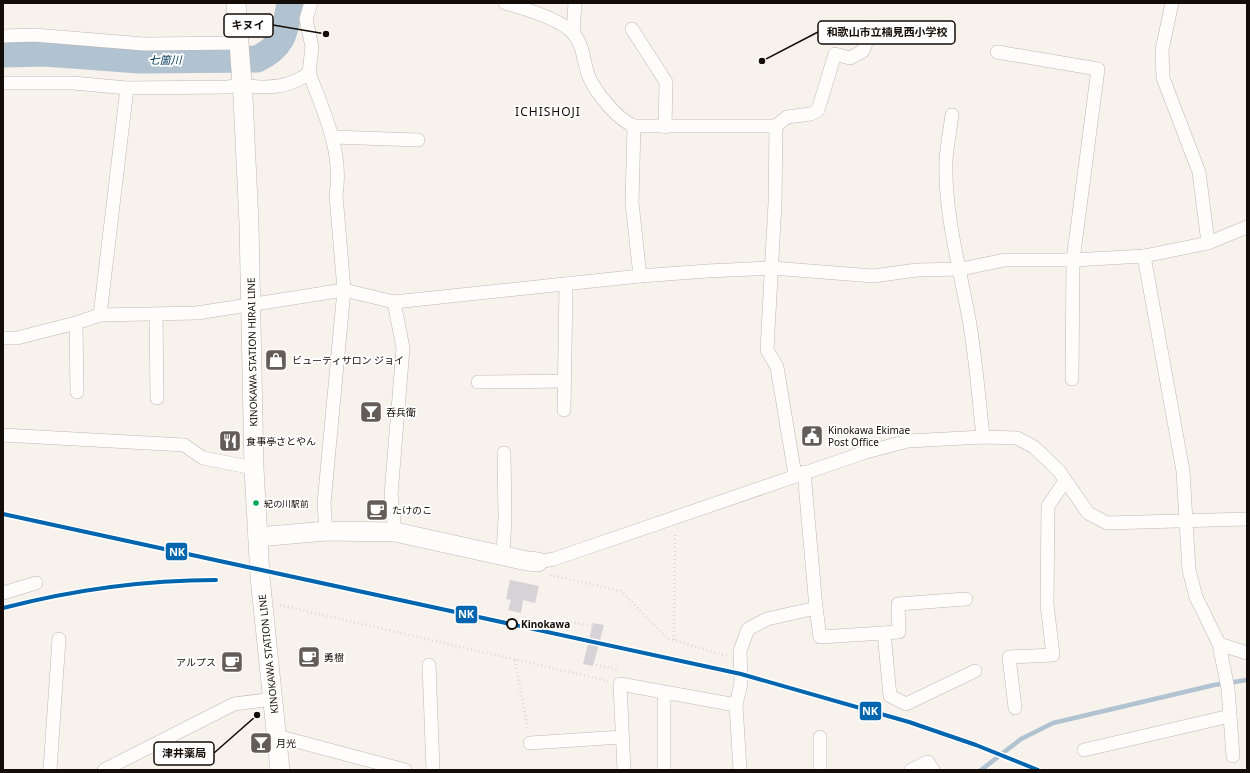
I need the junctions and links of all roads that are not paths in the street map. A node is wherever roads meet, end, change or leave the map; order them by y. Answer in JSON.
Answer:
{"nodes":[{"id":1,"x":236,"y":3,"type":"edge"},
{"id":2,"x":311,"y":3,"type":"edge"},
{"id":3,"x":505,"y":3,"type":"edge"},
{"id":4,"x":574,"y":3,"type":"edge"},
{"id":5,"x":1172,"y":3,"type":"edge"},
{"id":6,"x":872,"y":27,"type":"dead end"},
{"id":7,"x":632,"y":28,"type":"dead end"},
{"id":8,"x":573,"y":33,"type":"junction"},
{"id":9,"x":3,"y":36,"type":"edge"},
{"id":10,"x":240,"y":46,"type":"junction"},
{"id":11,"x":997,"y":52,"type":"dead end"},
{"id":12,"x":309,"y":73,"type":"junction"},
{"id":13,"x":242,"y":79,"type":"junction"},
{"id":14,"x":3,"y":83,"type":"edge"},
{"id":15,"x":127,"y":88,"type":"junction"},
{"id":16,"x":952,"y":115,"type":"dead end"},
{"id":17,"x":634,"y":126,"type":"junction"},
{"id":18,"x":776,"y":126,"type":"junction"},
{"id":19,"x":665,"y":127,"type":"junction"},
{"id":20,"x":333,"y":137,"type":"junction"},
{"id":21,"x":418,"y":140,"type":"dead end"},
{"id":22,"x":1247,"y":227,"type":"edge"},
{"id":23,"x":1208,"y":243,"type":"junction"},
{"id":24,"x":1144,"y":256,"type":"junction"},
{"id":25,"x":1073,"y":260,"type":"junction"},
{"id":26,"x":772,"y":268,"type":"junction"},
{"id":27,"x":961,"y":269,"type":"junction"},
{"id":28,"x":640,"y":276,"type":"junction"},
{"id":29,"x":566,"y":284,"type":"junction"},
{"id":30,"x":344,"y":290,"type":"junction"},
{"id":31,"x":394,"y":302,"type":"junction"},
{"id":32,"x":251,"y":304,"type":"junction"},
{"id":33,"x":156,"y":314,"type":"junction"},
{"id":34,"x":100,"y":315,"type":"junction"},
{"id":35,"x":76,"y":323,"type":"junction"},
{"id":36,"x":3,"y":338,"type":"edge"},
{"id":37,"x":1072,"y":379,"type":"dead end"},
{"id":38,"x":564,"y":381,"type":"junction"},
{"id":39,"x":478,"y":382,"type":"dead end"},
{"id":40,"x":77,"y":392,"type":"dead end"},
{"id":41,"x":157,"y":398,"type":"dead end"},
{"id":42,"x":564,"y":410,"type":"dead end"},
{"id":43,"x":3,"y":435,"type":"edge"},
{"id":44,"x":983,"y":437,"type":"junction"},
{"id":45,"x":504,"y":453,"type":"dead end"},
{"id":46,"x":254,"y":468,"type":"junction"},
{"id":47,"x":799,"y":474,"type":"junction"},
{"id":48,"x":1065,"y":480,"type":"junction"},
{"id":49,"x":1247,"y":519,"type":"edge"},
{"id":50,"x":1185,"y":522,"type":"junction"},
{"id":51,"x":326,"y":531,"type":"junction"},
{"id":52,"x":395,"y":532,"type":"junction"},
{"id":53,"x":258,"y":537,"type":"junction"},
{"id":54,"x":503,"y":556,"type":"junction"},
{"id":55,"x":538,"y":562,"type":"joint"},
{"id":56,"x":36,"y":583,"type":"dead end"},
{"id":57,"x":3,"y":593,"type":"edge"},
{"id":58,"x":966,"y":599,"type":"dead end"},
{"id":59,"x":816,"y":608,"type":"junction"},
{"id":60,"x":884,"y":633,"type":"junction"},
{"id":61,"x":59,"y":639,"type":"dead end"},
{"id":62,"x":1219,"y":644,"type":"junction"},
{"id":63,"x":1247,"y":653,"type":"edge"},
{"id":64,"x":429,"y":665,"type":"dead end"},
{"id":65,"x":975,"y":671,"type":"dead end"},
{"id":66,"x":664,"y":693,"type":"junction"},
{"id":67,"x":273,"y":699,"type":"junction"},
{"id":68,"x":736,"y":705,"type":"junction"},
{"id":69,"x":1015,"y":708,"type":"dead end"},
{"id":70,"x":1230,"y":716,"type":"junction"},
{"id":71,"x":277,"y":736,"type":"junction"},
{"id":72,"x":820,"y":737,"type":"dead end"},
{"id":73,"x":622,"y":738,"type":"junction"},
{"id":74,"x":530,"y":743,"type":"road end"},
{"id":75,"x":1084,"y":750,"type":"dead end"},
{"id":76,"x":1233,"y":756,"type":"dead end"},
{"id":77,"x":129,"y":764,"type":"edge"},
{"id":78,"x":50,"y":770,"type":"edge"},
{"id":79,"x":104,"y":770,"type":"edge"},
{"id":80,"x":280,"y":770,"type":"edge"},
{"id":81,"x":405,"y":770,"type":"edge"},
{"id":82,"x":433,"y":770,"type":"edge"},
{"id":83,"x":624,"y":770,"type":"edge"},
{"id":84,"x":664,"y":770,"type":"edge"},
{"id":85,"x":740,"y":770,"type":"edge"},
{"id":86,"x":820,"y":770,"type":"edge"},
{"id":87,"x":911,"y":770,"type":"edge"},
{"id":88,"x":933,"y":770,"type":"edge"}],
"edges":[{"from":1,"to":10,"type":"main road","name":"KINOKAWA STATION HIRAI LINE"},
{"from":2,"to":12,"type":"street"},
{"from":3,"to":8,"type":"street"},
{"from":4,"to":8,"type":"street"},
{"from":5,"to":23,"type":"street"},
{"from":6,"to":18,"type":"street"},
{"from":7,"to":19,"type":"street"},
{"from":8,"to":17,"type":"street"},
{"from":9,"to":10,"type":"street"},
{"from":10,"to":13,"type":"main road","name":"KINOKAWA STATION HIRAI LINE"},
{"from":11,"to":25,"type":"street"},
{"from":12,"to":13,"type":"street"},
{"from":12,"to":20,"type":"street"},
{"from":13,"to":15,"type":"street"},
{"from":13,"to":32,"type":"main road","name":"KINOKAWA STATION HIRAI LINE"},
{"from":14,"to":15,"type":"street"},
{"from":15,"to":34,"type":"street"},
{"from":16,"to":27,"type":"street"},
{"from":17,"to":19,"type":"street"},
{"from":17,"to":28,"type":"street"},
{"from":18,"to":19,"type":"street"},
{"from":18,"to":26,"type":"street"},
{"from":20,"to":21,"type":"street"},
{"from":20,"to":30,"type":"street"},
{"from":22,"to":23,"type":"street"},
{"from":23,"to":24,"type":"street"},
{"from":24,"to":25,"type":"street"},
{"from":24,"to":50,"type":"street"},
{"from":25,"to":27,"type":"street"},
{"from":25,"to":37,"type":"street"},
{"from":26,"to":27,"type":"street"},
{"from":26,"to":28,"type":"street"},
{"from":26,"to":47,"type":"street"},
{"from":27,"to":44,"type":"street"},
{"from":28,"to":29,"type":"street"},
{"from":29,"to":31,"type":"street"},
{"from":29,"to":38,"type":"street"},
{"from":30,"to":31,"type":"street"},
{"from":30,"to":32,"type":"street"},
{"from":30,"to":51,"type":"street"},
{"from":31,"to":52,"type":"street"},
{"from":32,"to":33,"type":"street"},
{"from":32,"to":46,"type":"main road","name":"KINOKAWA STATION HIRAI LINE"},
{"from":33,"to":34,"type":"street"},
{"from":33,"to":41,"type":"street"},
{"from":34,"to":35,"type":"street"},
{"from":35,"to":36,"type":"street"},
{"from":35,"to":40,"type":"street"},
{"from":38,"to":39,"type":"street"},
{"from":38,"to":42,"type":"street"},
{"from":43,"to":46,"type":"street"},
{"from":44,"to":47,"type":"street"},
{"from":44,"to":48,"type":"street"},
{"from":45,"to":54,"type":"street"},
{"from":46,"to":53,"type":"main road","name":"KINOKAWA STATION HIRAI LINE"},
{"from":47,"to":55,"type":"street"},
{"from":47,"to":59,"type":"street"},
{"from":48,"to":50,"type":"street"},
{"from":48,"to":69,"type":"street"},
{"from":49,"to":50,"type":"street"},
{"from":50,"to":62,"type":"street"},
{"from":51,"to":52,"type":"main road"},
{"from":51,"to":53,"type":"main road"},
{"from":52,"to":54,"type":"main road"},
{"from":53,"to":67,"type":"main road","name":"KINOKAWA STATION LINE"},
{"from":54,"to":55,"type":"main road"},
{"from":56,"to":57,"type":"street"},
{"from":58,"to":60,"type":"street"},
{"from":59,"to":60,"type":"street"},
{"from":59,"to":68,"type":"street"},
{"from":60,"to":65,"type":"street"},
{"from":61,"to":78,"type":"street"},
{"from":62,"to":63,"type":"street"},
{"from":62,"to":70,"type":"street"},
{"from":64,"to":82,"type":"street"},
{"from":66,"to":68,"type":"street"},
{"from":66,"to":73,"type":"street"},
{"from":66,"to":84,"type":"street"},
{"from":67,"to":71,"type":"main road","name":"KINOKAWA STATION LINE"},
{"from":67,"to":77,"type":"street"},
{"from":68,"to":85,"type":"street"},
{"from":70,"to":75,"type":"street"},
{"from":70,"to":76,"type":"street"},
{"from":71,"to":80,"type":"main road","name":"KINOKAWA STATION LINE"},
{"from":71,"to":81,"type":"street"},
{"from":72,"to":86,"type":"street"},
{"from":73,"to":74,"type":"street"},
{"from":73,"to":83,"type":"street"},
{"from":77,"to":79,"type":"street"},
{"from":87,"to":88,"type":"street"}]}
